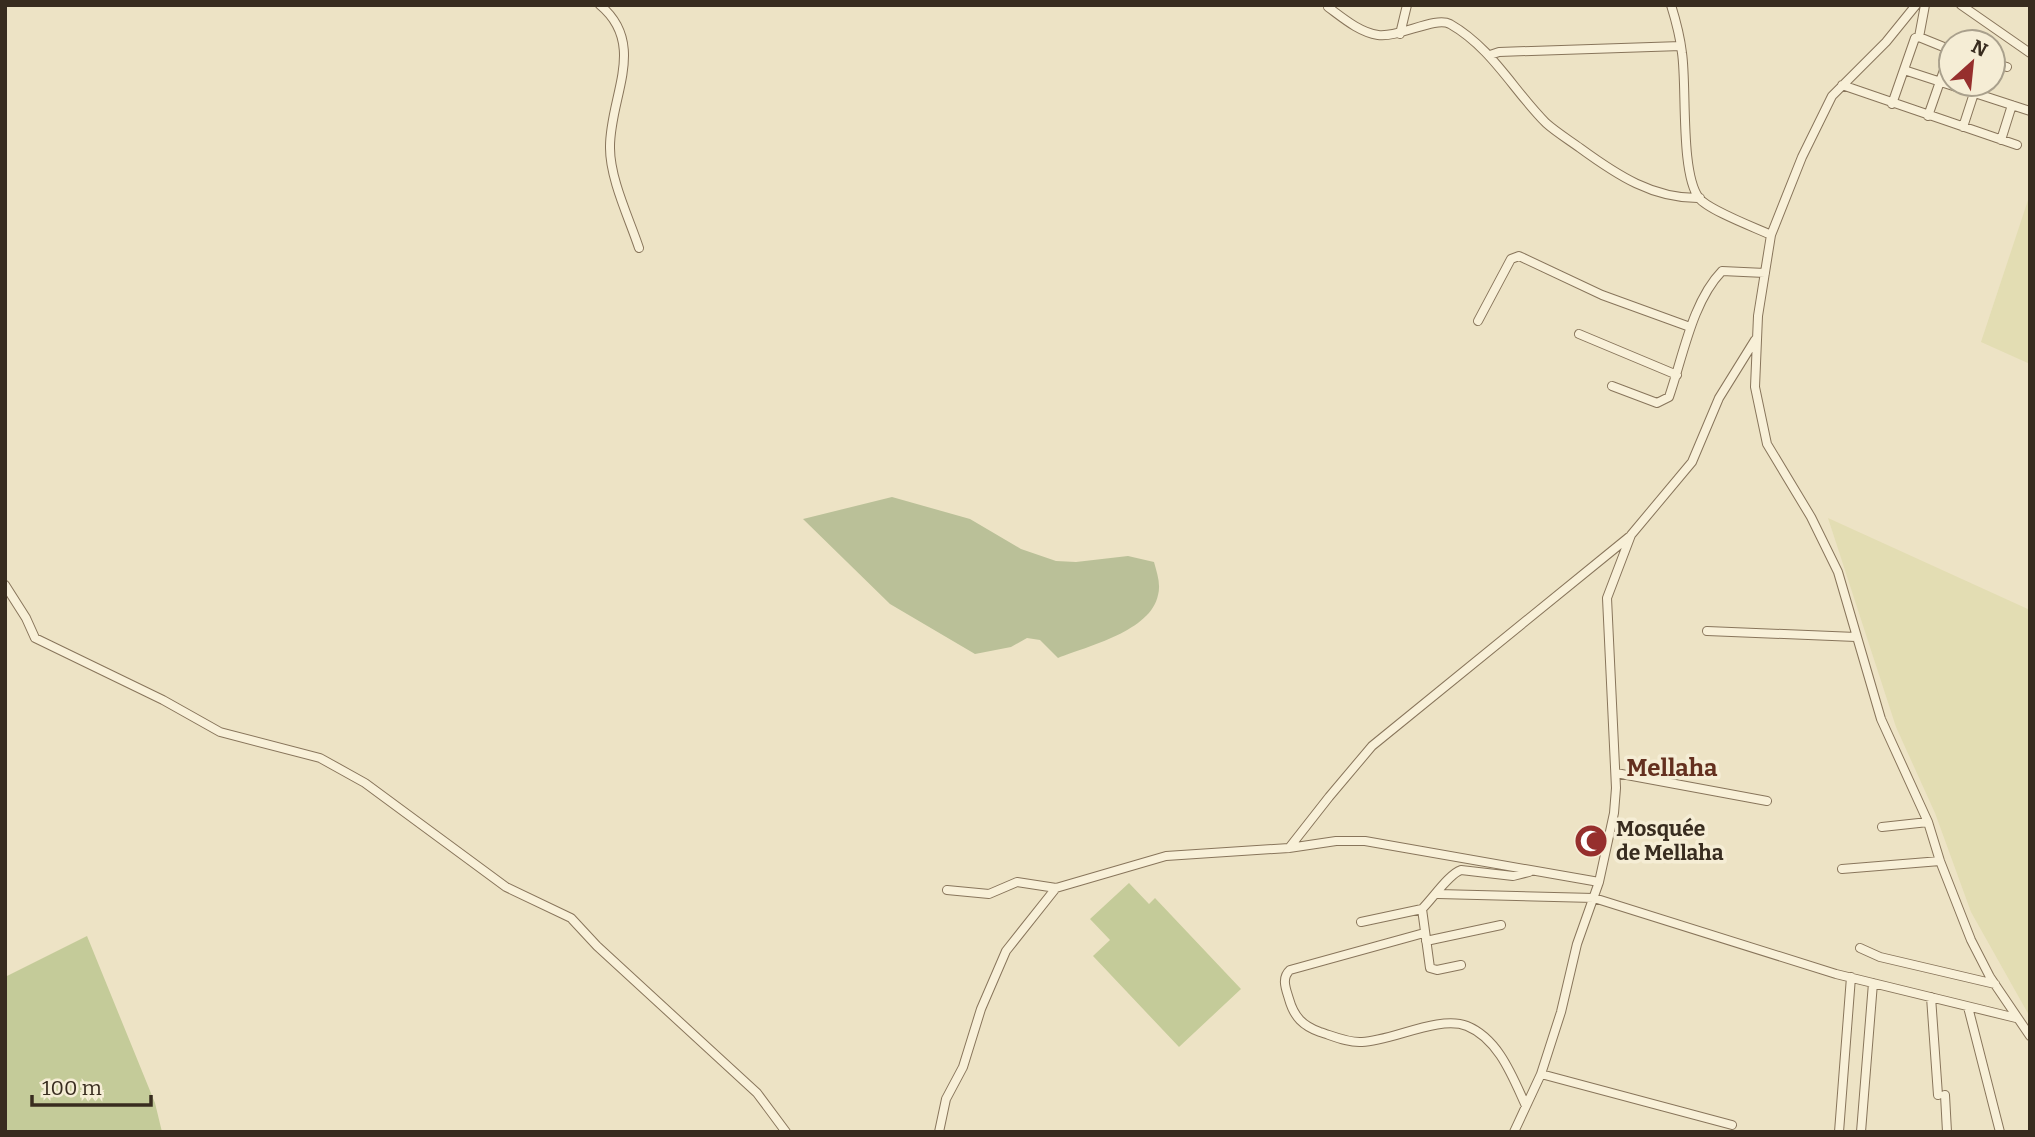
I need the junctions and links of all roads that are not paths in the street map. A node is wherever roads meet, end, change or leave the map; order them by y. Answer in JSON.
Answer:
{"nodes":[{"id":1,"x":600,"y":5,"type":"edge"},
{"id":2,"x":1407,"y":5,"type":"edge"},
{"id":3,"x":1671,"y":5,"type":"edge"},
{"id":4,"x":1916,"y":5,"type":"edge"},
{"id":5,"x":1925,"y":5,"type":"edge"},
{"id":6,"x":1961,"y":5,"type":"edge"},
{"id":7,"x":1328,"y":7,"type":"edge"},
{"id":8,"x":1400,"y":34,"type":"junction"},
{"id":9,"x":1919,"y":37,"type":"junction"},
{"id":10,"x":1937,"y":44,"type":"edge"},
{"id":11,"x":1681,"y":46,"type":"junction"},
{"id":12,"x":2030,"y":53,"type":"edge"},
{"id":13,"x":1490,"y":55,"type":"junction"},
{"id":14,"x":1904,"y":70,"type":"junction"},
{"id":15,"x":1937,"y":81,"type":"edge"},
{"id":16,"x":1842,"y":85,"type":"junction"},
{"id":17,"x":1937,"y":90,"type":"edge"},
{"id":18,"x":1972,"y":98,"type":"edge"},
{"id":19,"x":1990,"y":98,"type":"edge"},
{"id":20,"x":1892,"y":104,"type":"junction"},
{"id":21,"x":2012,"y":105,"type":"junction"},
{"id":22,"x":2030,"y":111,"type":"edge"},
{"id":23,"x":1928,"y":116,"type":"junction"},
{"id":24,"x":1963,"y":127,"type":"junction"},
{"id":25,"x":2001,"y":140,"type":"junction"},
{"id":26,"x":2017,"y":145,"type":"dead end"},
{"id":27,"x":1700,"y":198,"type":"junction"},
{"id":28,"x":1771,"y":235,"type":"junction"},
{"id":29,"x":639,"y":248,"type":"dead end"},
{"id":30,"x":1765,"y":273,"type":"junction"},
{"id":31,"x":1478,"y":321,"type":"dead end"},
{"id":32,"x":1690,"y":327,"type":"junction"},
{"id":33,"x":1579,"y":334,"type":"dead end"},
{"id":34,"x":1757,"y":338,"type":"junction"},
{"id":35,"x":1677,"y":374,"type":"junction"},
{"id":36,"x":1612,"y":386,"type":"dead end"},
{"id":37,"x":1631,"y":535,"type":"junction"},
{"id":38,"x":5,"y":584,"type":"edge"},
{"id":39,"x":1707,"y":631,"type":"dead end"},
{"id":40,"x":1856,"y":637,"type":"junction"},
{"id":41,"x":1616,"y":773,"type":"junction"},
{"id":42,"x":1767,"y":801,"type":"dead end"},
{"id":43,"x":1928,"y":822,"type":"junction"},
{"id":44,"x":1882,"y":827,"type":"dead end"},
{"id":45,"x":1289,"y":848,"type":"junction"},
{"id":46,"x":1940,"y":862,"type":"junction"},
{"id":47,"x":1842,"y":869,"type":"dead end"},
{"id":48,"x":1532,"y":871,"type":"junction"},
{"id":49,"x":1600,"y":882,"type":"junction"},
{"id":50,"x":1056,"y":888,"type":"junction"},
{"id":51,"x":947,"y":890,"type":"dead end"},
{"id":52,"x":1438,"y":894,"type":"junction"},
{"id":53,"x":1594,"y":898,"type":"junction"},
{"id":54,"x":1422,"y":909,"type":"junction"},
{"id":55,"x":1361,"y":922,"type":"dead end"},
{"id":56,"x":1502,"y":925,"type":"dead end"},
{"id":57,"x":1425,"y":937,"type":"junction"},
{"id":58,"x":1860,"y":948,"type":"dead end"},
{"id":59,"x":1461,"y":965,"type":"dead end"},
{"id":60,"x":1851,"y":978,"type":"junction"},
{"id":61,"x":1873,"y":983,"type":"junction"},
{"id":62,"x":1995,"y":984,"type":"junction"},
{"id":63,"x":1931,"y":997,"type":"junction"},
{"id":64,"x":1968,"y":1007,"type":"junction"},
{"id":65,"x":2016,"y":1018,"type":"junction"},
{"id":66,"x":2030,"y":1036,"type":"edge"},
{"id":67,"x":1541,"y":1074,"type":"junction"},
{"id":68,"x":1527,"y":1106,"type":"junction"},
{"id":69,"x":1732,"y":1125,"type":"dead end"},
{"id":70,"x":786,"y":1132,"type":"edge"},
{"id":71,"x":939,"y":1132,"type":"edge"},
{"id":72,"x":1514,"y":1132,"type":"edge"},
{"id":73,"x":1839,"y":1132,"type":"edge"},
{"id":74,"x":1861,"y":1132,"type":"edge"},
{"id":75,"x":1947,"y":1132,"type":"edge"},
{"id":76,"x":2000,"y":1132,"type":"edge"}],
"edges":[{"from":1,"to":29,"type":"street"},
{"from":2,"to":8,"type":"street"},
{"from":3,"to":11,"type":"street"},
{"from":4,"to":16,"type":"street"},
{"from":5,"to":9,"type":"street"},
{"from":6,"to":12,"type":"street"},
{"from":7,"to":8,"type":"street"},
{"from":8,"to":13,"type":"street"},
{"from":9,"to":10,"type":"street"},
{"from":9,"to":14,"type":"street"},
{"from":11,"to":13,"type":"street"},
{"from":11,"to":27,"type":"street"},
{"from":13,"to":27,"type":"street"},
{"from":14,"to":15,"type":"street"},
{"from":14,"to":20,"type":"street"},
{"from":16,"to":20,"type":"street"},
{"from":16,"to":28,"type":"street"},
{"from":17,"to":23,"type":"street"},
{"from":18,"to":24,"type":"street"},
{"from":19,"to":21,"type":"street"},
{"from":20,"to":23,"type":"street"},
{"from":21,"to":22,"type":"street"},
{"from":21,"to":25,"type":"street"},
{"from":23,"to":24,"type":"street"},
{"from":24,"to":25,"type":"street"},
{"from":25,"to":26,"type":"street"},
{"from":27,"to":28,"type":"street"},
{"from":28,"to":30,"type":"street"},
{"from":30,"to":32,"type":"street"},
{"from":30,"to":34,"type":"street"},
{"from":31,"to":32,"type":"street"},
{"from":32,"to":35,"type":"street"},
{"from":33,"to":35,"type":"street"},
{"from":34,"to":37,"type":"street"},
{"from":34,"to":40,"type":"street"},
{"from":35,"to":36,"type":"street"},
{"from":37,"to":41,"type":"street"},
{"from":37,"to":45,"type":"street"},
{"from":38,"to":70,"type":"street"},
{"from":39,"to":40,"type":"street"},
{"from":40,"to":43,"type":"street"},
{"from":41,"to":42,"type":"street"},
{"from":41,"to":49,"type":"street"},
{"from":43,"to":44,"type":"street"},
{"from":43,"to":46,"type":"street"},
{"from":45,"to":48,"type":"street"},
{"from":45,"to":50,"type":"street"},
{"from":46,"to":47,"type":"street"},
{"from":46,"to":62,"type":"street"},
{"from":48,"to":49,"type":"street"},
{"from":48,"to":52,"type":"street"},
{"from":49,"to":53,"type":"street"},
{"from":50,"to":51,"type":"street"},
{"from":50,"to":71,"type":"street"},
{"from":52,"to":53,"type":"street"},
{"from":52,"to":54,"type":"street"},
{"from":53,"to":60,"type":"street"},
{"from":53,"to":67,"type":"street"},
{"from":54,"to":55,"type":"street"},
{"from":54,"to":57,"type":"street"},
{"from":56,"to":57,"type":"street"},
{"from":57,"to":59,"type":"street"},
{"from":57,"to":68,"type":"street"},
{"from":58,"to":62,"type":"street"},
{"from":60,"to":61,"type":"street"},
{"from":60,"to":73,"type":"street"},
{"from":61,"to":63,"type":"street"},
{"from":61,"to":74,"type":"street"},
{"from":62,"to":65,"type":"street"},
{"from":63,"to":64,"type":"street"},
{"from":63,"to":75,"type":"street"},
{"from":64,"to":65,"type":"street"},
{"from":64,"to":76,"type":"street"},
{"from":65,"to":66,"type":"street"},
{"from":67,"to":68,"type":"street"},
{"from":67,"to":69,"type":"street"},
{"from":68,"to":72,"type":"street"}]}
